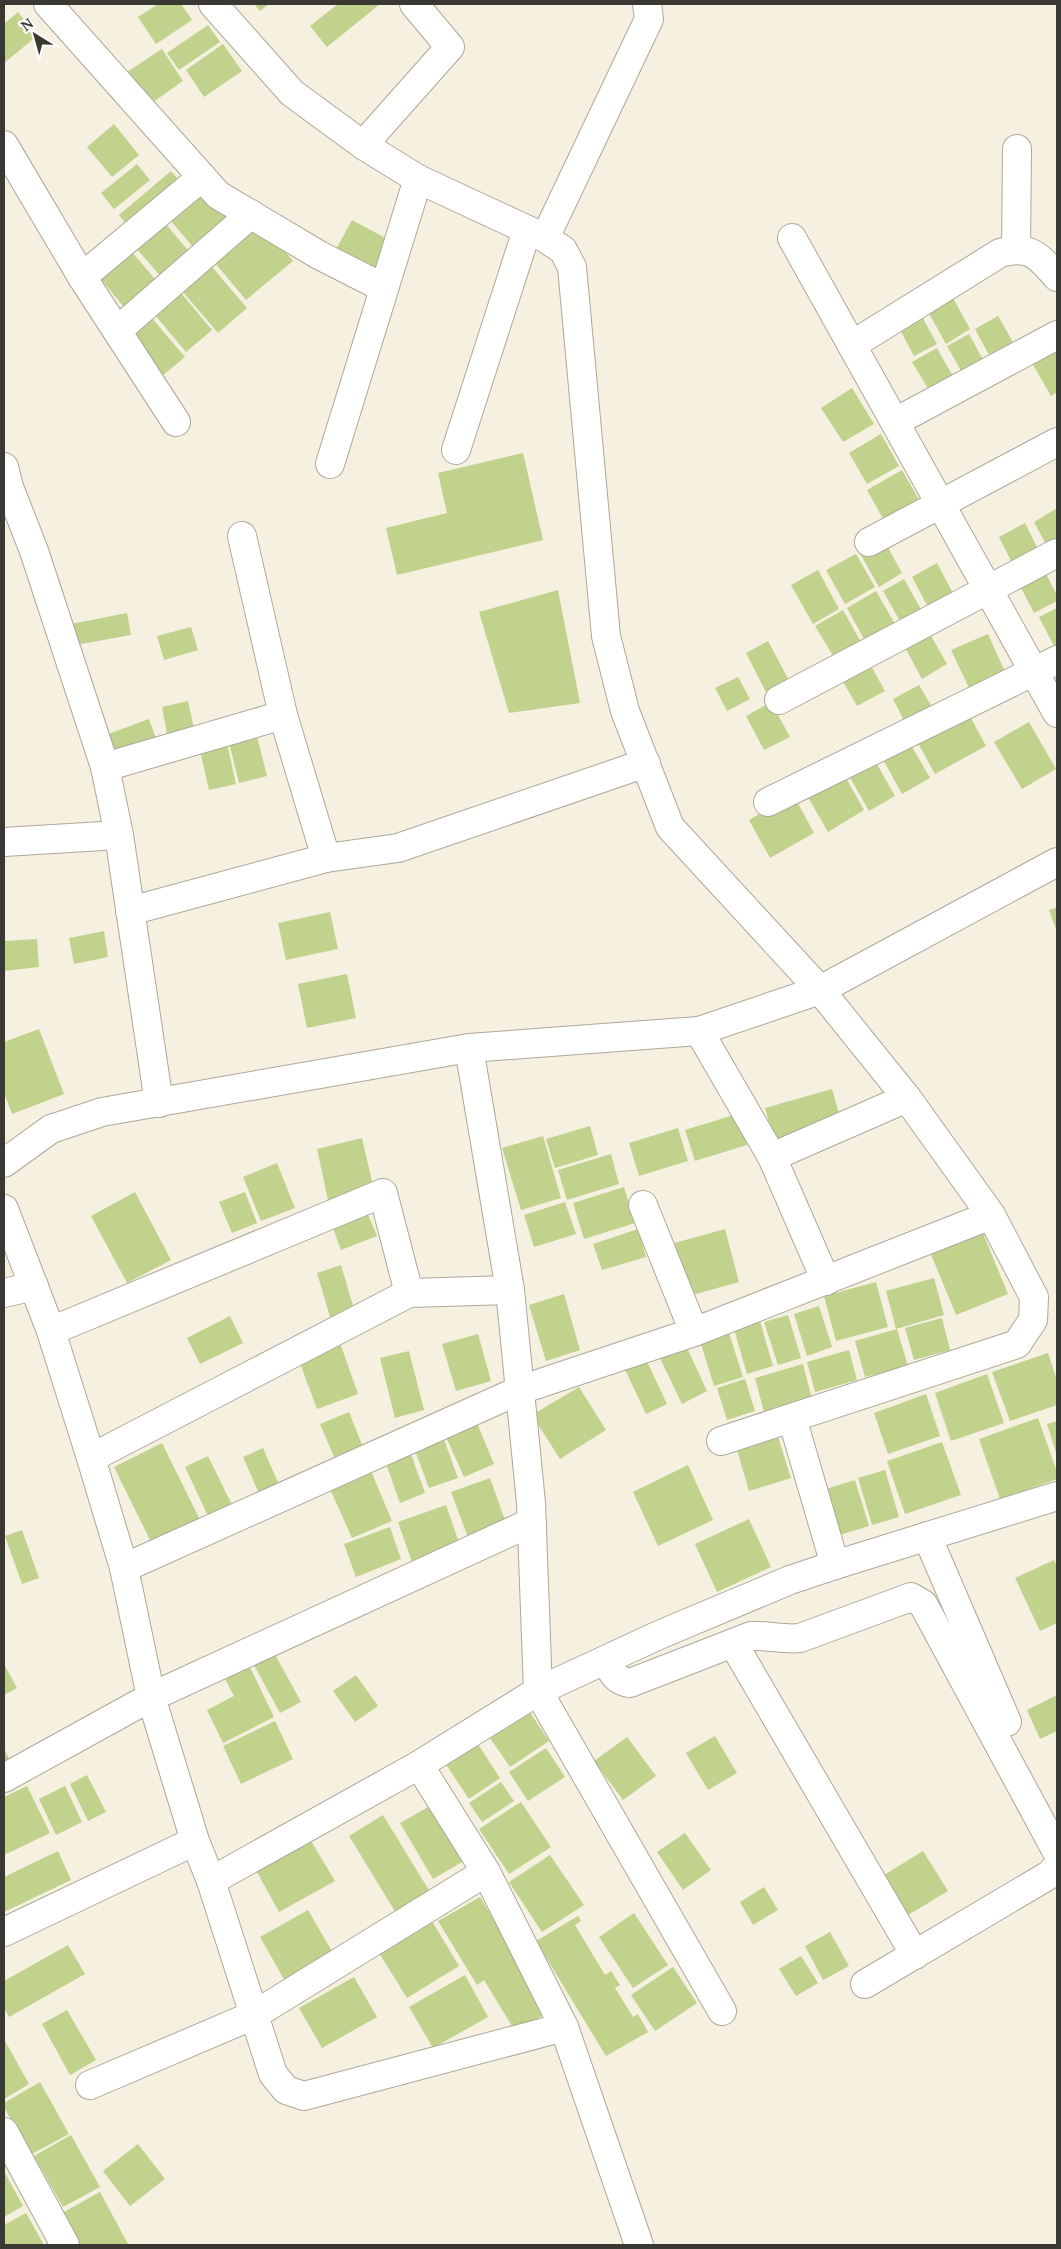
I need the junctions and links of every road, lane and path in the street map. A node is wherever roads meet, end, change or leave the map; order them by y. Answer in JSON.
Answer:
{"nodes":[{"id":1,"x":48,"y":4,"type":"edge"},
{"id":2,"x":213,"y":4,"type":"edge"},
{"id":3,"x":414,"y":4,"type":"edge"},
{"id":4,"x":647,"y":4,"type":"edge"},
{"id":5,"x":4,"y":145,"type":"edge"},
{"id":6,"x":363,"y":146,"type":"junction"},
{"id":7,"x":1017,"y":149,"type":"dead end"},
{"id":8,"x":202,"y":177,"type":"junction"},
{"id":9,"x":418,"y":179,"type":"junction"},
{"id":10,"x":251,"y":214,"type":"junction"},
{"id":11,"x":536,"y":234,"type":"junction"},
{"id":12,"x":792,"y":238,"type":"dead end"},
{"id":13,"x":1016,"y":249,"type":"junction"},
{"id":14,"x":82,"y":276,"type":"junction"},
{"id":15,"x":1057,"y":277,"type":"edge"},
{"id":16,"x":384,"y":288,"type":"junction"},
{"id":17,"x":117,"y":331,"type":"junction"},
{"id":18,"x":1057,"y":335,"type":"edge"},
{"id":19,"x":852,"y":345,"type":"junction"},
{"id":20,"x":176,"y":422,"type":"dead end"},
{"id":21,"x":895,"y":422,"type":"junction"},
{"id":22,"x":1057,"y":442,"type":"edge"},
{"id":23,"x":456,"y":450,"type":"dead end"},
{"id":24,"x":330,"y":464,"type":"dead end"},
{"id":25,"x":5,"y":481,"type":"edge"},
{"id":26,"x":940,"y":504,"type":"junction"},
{"id":27,"x":242,"y":536,"type":"dead end"},
{"id":28,"x":869,"y":542,"type":"dead end"},
{"id":29,"x":1057,"y":553,"type":"edge"},
{"id":30,"x":989,"y":590,"type":"junction"},
{"id":31,"x":1046,"y":666,"type":"edge"},
{"id":32,"x":779,"y":700,"type":"dead end"},
{"id":33,"x":1057,"y":713,"type":"edge"},
{"id":34,"x":283,"y":715,"type":"junction"},
{"id":35,"x":646,"y":763,"type":"junction"},
{"id":36,"x":105,"y":767,"type":"junction"},
{"id":37,"x":768,"y":802,"type":"dead end"},
{"id":38,"x":118,"y":835,"type":"junction"},
{"id":39,"x":4,"y":842,"type":"edge"},
{"id":40,"x":326,"y":858,"type":"junction"},
{"id":41,"x":1057,"y":862,"type":"edge"},
{"id":42,"x":130,"y":912,"type":"junction"},
{"id":43,"x":820,"y":990,"type":"junction"},
{"id":44,"x":698,"y":1031,"type":"junction"},
{"id":45,"x":469,"y":1048,"type":"junction"},
{"id":46,"x":907,"y":1098,"type":"junction"},
{"id":47,"x":159,"y":1103,"type":"junction"},
{"id":48,"x":772,"y":1157,"type":"junction"},
{"id":49,"x":4,"y":1163,"type":"edge"},
{"id":50,"x":643,"y":1205,"type":"dead end"},
{"id":51,"x":4,"y":1209,"type":"edge"},
{"id":52,"x":990,"y":1215,"type":"junction"},
{"id":53,"x":826,"y":1281,"type":"junction"},
{"id":54,"x":34,"y":1286,"type":"junction"},
{"id":55,"x":510,"y":1290,"type":"junction"},
{"id":56,"x":4,"y":1293,"type":"edge"},
{"id":57,"x":409,"y":1293,"type":"junction"},
{"id":58,"x":51,"y":1331,"type":"junction"},
{"id":59,"x":694,"y":1332,"type":"junction"},
{"id":60,"x":520,"y":1390,"type":"junction"},
{"id":61,"x":792,"y":1418,"type":"junction"},
{"id":62,"x":721,"y":1441,"type":"dead end"},
{"id":63,"x":91,"y":1458,"type":"junction"},
{"id":64,"x":1054,"y":1505,"type":"edge"},
{"id":65,"x":532,"y":1522,"type":"junction"},
{"id":66,"x":927,"y":1536,"type":"junction"},
{"id":67,"x":835,"y":1565,"type":"junction"},
{"id":68,"x":124,"y":1568,"type":"junction"},
{"id":69,"x":733,"y":1643,"type":"junction"},
{"id":70,"x":606,"y":1660,"type":"junction"},
{"id":71,"x":538,"y":1691,"type":"junction"},
{"id":72,"x":151,"y":1697,"type":"junction"},
{"id":73,"x":1007,"y":1722,"type":"dead end"},
{"id":74,"x":419,"y":1765,"type":"junction"},
{"id":75,"x":4,"y":1778,"type":"edge"},
{"id":76,"x":196,"y":1841,"type":"junction"},
{"id":77,"x":1057,"y":1852,"type":"edge"},
{"id":78,"x":1057,"y":1867,"type":"edge"},
{"id":79,"x":486,"y":1872,"type":"junction"},
{"id":80,"x":211,"y":1881,"type":"junction"},
{"id":81,"x":4,"y":1932,"type":"edge"},
{"id":82,"x":915,"y":1955,"type":"junction"},
{"id":83,"x":865,"y":1984,"type":"dead end"},
{"id":84,"x":722,"y":2011,"type":"dead end"},
{"id":85,"x":254,"y":2015,"type":"junction"},
{"id":86,"x":564,"y":2026,"type":"junction"},
{"id":87,"x":90,"y":2086,"type":"dead end"},
{"id":88,"x":4,"y":2132,"type":"edge"},
{"id":89,"x":65,"y":2245,"type":"edge"},
{"id":90,"x":639,"y":2245,"type":"edge"}],
"edges":[{"from":1,"to":8,"type":"street"},
{"from":2,"to":6,"type":"street"},
{"from":3,"to":6,"type":"street"},
{"from":4,"to":11,"type":"street"},
{"from":5,"to":14,"type":"street"},
{"from":6,"to":9,"type":"street"},
{"from":7,"to":13,"type":"street"},
{"from":8,"to":10,"type":"street"},
{"from":8,"to":14,"type":"street"},
{"from":9,"to":11,"type":"street"},
{"from":9,"to":16,"type":"street"},
{"from":10,"to":16,"type":"street"},
{"from":10,"to":17,"type":"street"},
{"from":11,"to":23,"type":"street"},
{"from":11,"to":35,"type":"street"},
{"from":12,"to":19,"type":"street"},
{"from":13,"to":15,"type":"street"},
{"from":13,"to":19,"type":"street"},
{"from":14,"to":17,"type":"street"},
{"from":16,"to":24,"type":"street"},
{"from":17,"to":20,"type":"street"},
{"from":18,"to":21,"type":"street"},
{"from":19,"to":21,"type":"street"},
{"from":21,"to":26,"type":"street"},
{"from":22,"to":26,"type":"street"},
{"from":25,"to":36,"type":"street"},
{"from":26,"to":28,"type":"street"},
{"from":26,"to":30,"type":"street"},
{"from":27,"to":34,"type":"street"},
{"from":29,"to":30,"type":"street"},
{"from":30,"to":31,"type":"street"},
{"from":30,"to":32,"type":"street"},
{"from":31,"to":33,"type":"street"},
{"from":31,"to":37,"type":"street"},
{"from":34,"to":36,"type":"street"},
{"from":34,"to":40,"type":"street"},
{"from":35,"to":40,"type":"street"},
{"from":35,"to":43,"type":"street"},
{"from":36,"to":38,"type":"street"},
{"from":38,"to":39,"type":"street"},
{"from":38,"to":42,"type":"street"},
{"from":40,"to":42,"type":"street"},
{"from":41,"to":43,"type":"street"},
{"from":42,"to":47,"type":"street"},
{"from":43,"to":44,"type":"street"},
{"from":43,"to":46,"type":"street"},
{"from":44,"to":45,"type":"street"},
{"from":44,"to":48,"type":"street"},
{"from":45,"to":47,"type":"street"},
{"from":45,"to":55,"type":"street"},
{"from":46,"to":48,"type":"street"},
{"from":46,"to":52,"type":"street"},
{"from":47,"to":49,"type":"street"},
{"from":48,"to":53,"type":"street"},
{"from":50,"to":59,"type":"street"},
{"from":51,"to":54,"type":"street"},
{"from":52,"to":53,"type":"street"},
{"from":52,"to":61,"type":"street"},
{"from":53,"to":59,"type":"street"},
{"from":54,"to":56,"type":"street"},
{"from":54,"to":58,"type":"street"},
{"from":55,"to":57,"type":"street"},
{"from":55,"to":60,"type":"street"},
{"from":57,"to":58,"type":"street"},
{"from":57,"to":63,"type":"street"},
{"from":58,"to":63,"type":"street"},
{"from":59,"to":60,"type":"street"},
{"from":60,"to":65,"type":"street"},
{"from":60,"to":68,"type":"street"},
{"from":61,"to":62,"type":"street"},
{"from":61,"to":67,"type":"street"},
{"from":63,"to":68,"type":"street"},
{"from":64,"to":66,"type":"street"},
{"from":65,"to":71,"type":"street"},
{"from":65,"to":72,"type":"street"},
{"from":66,"to":67,"type":"street"},
{"from":66,"to":73,"type":"street"},
{"from":67,"to":70,"type":"street"},
{"from":68,"to":72,"type":"street"},
{"from":69,"to":70,"type":"street"},
{"from":69,"to":77,"type":"street"},
{"from":69,"to":82,"type":"street"},
{"from":70,"to":71,"type":"street"},
{"from":71,"to":74,"type":"street"},
{"from":71,"to":84,"type":"street"},
{"from":72,"to":75,"type":"street"},
{"from":72,"to":76,"type":"street"},
{"from":74,"to":79,"type":"street"},
{"from":74,"to":80,"type":"street"},
{"from":76,"to":80,"type":"street"},
{"from":76,"to":81,"type":"street"},
{"from":78,"to":82,"type":"street"},
{"from":79,"to":85,"type":"street"},
{"from":79,"to":86,"type":"street"},
{"from":80,"to":85,"type":"street"},
{"from":82,"to":83,"type":"street"},
{"from":85,"to":86,"type":"street"},
{"from":85,"to":87,"type":"street"},
{"from":86,"to":90,"type":"street"},
{"from":88,"to":89,"type":"street"}]}
